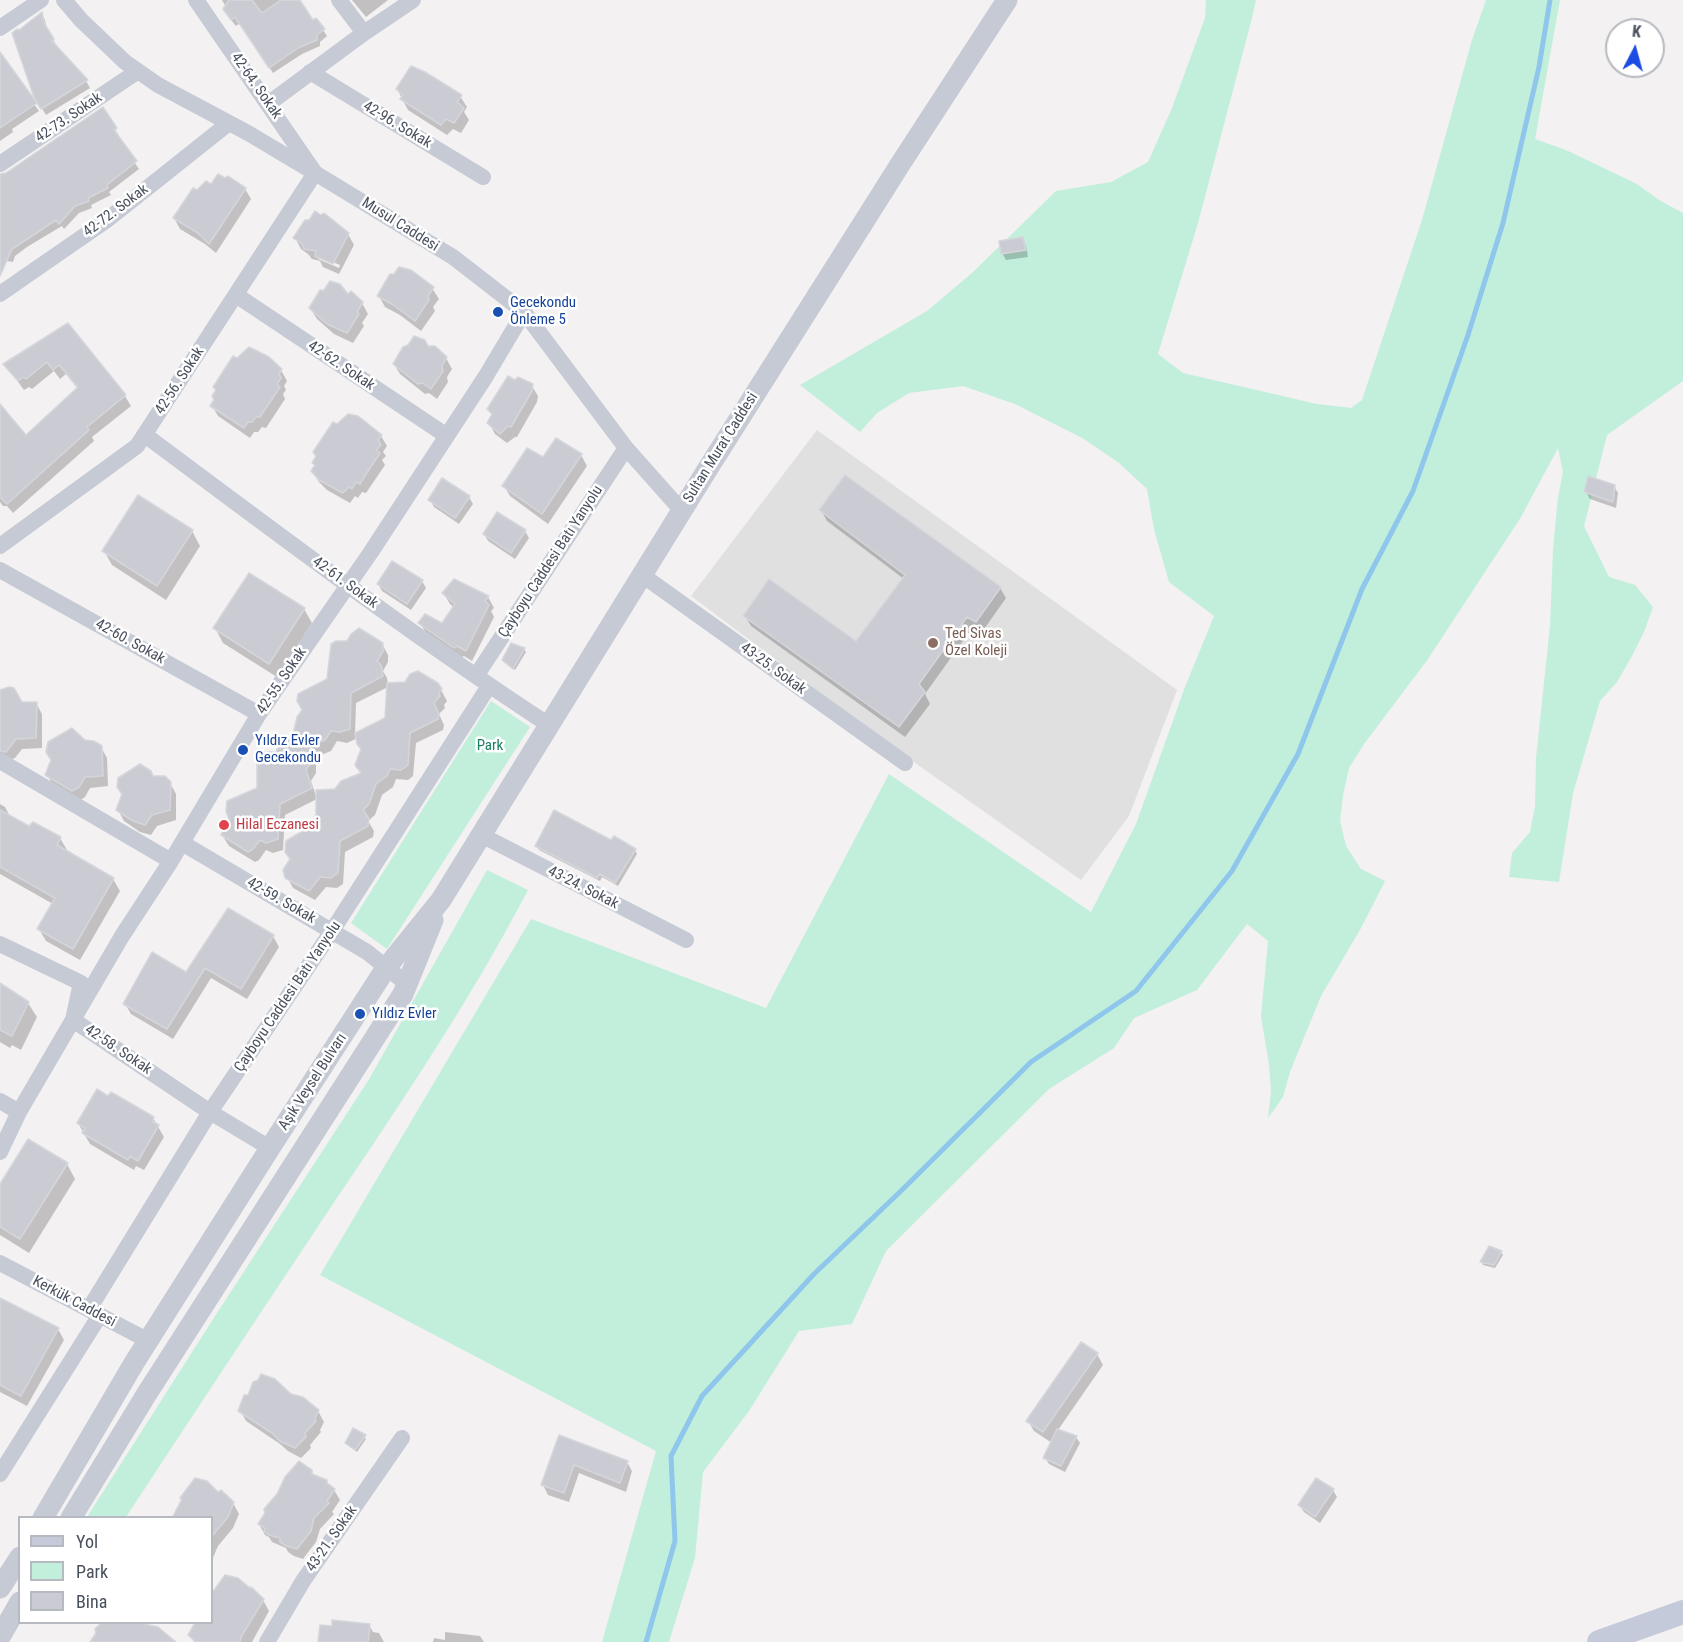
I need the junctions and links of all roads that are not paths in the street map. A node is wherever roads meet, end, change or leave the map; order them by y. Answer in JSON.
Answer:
{"nodes":[{"id":1,"x":41,"y":0,"type":"edge"},
{"id":2,"x":64,"y":0,"type":"edge"},
{"id":3,"x":196,"y":0,"type":"edge"},
{"id":4,"x":339,"y":0,"type":"edge"},
{"id":5,"x":413,"y":0,"type":"edge"},
{"id":6,"x":1007,"y":0,"type":"edge"},
{"id":7,"x":0,"y":28,"type":"edge"},
{"id":8,"x":363,"y":33,"type":"junction"},
{"id":9,"x":138,"y":71,"type":"junction"},
{"id":10,"x":310,"y":72,"type":"junction"},
{"id":11,"x":268,"y":104,"type":"junction"},
{"id":12,"x":229,"y":123,"type":"junction"},
{"id":13,"x":0,"y":164,"type":"edge"},
{"id":14,"x":315,"y":173,"type":"junction"},
{"id":15,"x":483,"y":177,"type":"dead end"},
{"id":16,"x":0,"y":294,"type":"edge"},
{"id":17,"x":236,"y":296,"type":"junction"},
{"id":18,"x":524,"y":312,"type":"junction"},
{"id":19,"x":145,"y":435,"type":"junction"},
{"id":20,"x":447,"y":436,"type":"junction"},
{"id":21,"x":626,"y":448,"type":"junction"},
{"id":22,"x":682,"y":511,"type":"junction"},
{"id":23,"x":0,"y":546,"type":"edge"},
{"id":24,"x":0,"y":570,"type":"edge"},
{"id":25,"x":642,"y":575,"type":"junction"},
{"id":26,"x":347,"y":586,"type":"junction"},
{"id":27,"x":483,"y":681,"type":"junction"},
{"id":28,"x":260,"y":714,"type":"junction"},
{"id":29,"x":549,"y":725,"type":"junction"},
{"id":30,"x":0,"y":761,"type":"edge"},
{"id":31,"x":905,"y":763,"type":"dead end"},
{"id":32,"x":481,"y":836,"type":"junction"},
{"id":33,"x":182,"y":843,"type":"junction"},
{"id":34,"x":171,"y":861,"type":"junction"},
{"id":35,"x":441,"y":900,"type":"junction"},
{"id":36,"x":332,"y":931,"type":"junction"},
{"id":37,"x":686,"y":940,"type":"dead end"},
{"id":38,"x":0,"y":944,"type":"edge"},
{"id":39,"x":386,"y":968,"type":"junction"},
{"id":40,"x":407,"y":984,"type":"junction"},
{"id":41,"x":73,"y":1020,"type":"junction"},
{"id":42,"x":0,"y":1101,"type":"edge"},
{"id":43,"x":19,"y":1112,"type":"junction"},
{"id":44,"x":210,"y":1112,"type":"junction"},
{"id":45,"x":270,"y":1148,"type":"junction"},
{"id":46,"x":0,"y":1152,"type":"edge"},
{"id":47,"x":0,"y":1263,"type":"edge"},
{"id":48,"x":94,"y":1312,"type":"junction"},
{"id":49,"x":149,"y":1341,"type":"junction"},
{"id":50,"x":402,"y":1438,"type":"dead end"},
{"id":51,"x":0,"y":1474,"type":"edge"},
{"id":52,"x":44,"y":1516,"type":"edge"},
{"id":53,"x":72,"y":1516,"type":"edge"},
{"id":54,"x":18,"y":1560,"type":"edge"},
{"id":55,"x":1,"y":1587,"type":"edge"},
{"id":56,"x":18,"y":1606,"type":"edge"},
{"id":57,"x":1683,"y":1612,"type":"edge"},
{"id":58,"x":5,"y":1629,"type":"edge"},
{"id":59,"x":11,"y":1642,"type":"edge"},
{"id":60,"x":267,"y":1642,"type":"edge"},
{"id":61,"x":1599,"y":1642,"type":"edge"}],
"edges":[{"from":1,"to":7,"type":"street"},
{"from":2,"to":9,"type":"street","name":"Musul Caddesi"},
{"from":3,"to":11,"type":"street","name":"42-64. Sokak"},
{"from":4,"to":8,"type":"street"},
{"from":5,"to":8,"type":"street"},
{"from":6,"to":22,"type":"street","name":"Sultan Murat Caddesi"},
{"from":8,"to":10,"type":"street"},
{"from":9,"to":12,"type":"street","name":"Musul Caddesi"},
{"from":9,"to":13,"type":"street","name":"42-73. Sokak"},
{"from":10,"to":11,"type":"street"},
{"from":10,"to":15,"type":"street","name":"42-96. Sokak"},
{"from":11,"to":14,"type":"street","name":"42-64. Sokak"},
{"from":12,"to":14,"type":"street","name":"Musul Caddesi"},
{"from":12,"to":16,"type":"street","name":"42-72. Sokak"},
{"from":14,"to":17,"type":"street","name":"42-56. Sokak"},
{"from":14,"to":18,"type":"street","name":"Musul Caddesi"},
{"from":17,"to":19,"type":"street","name":"42-56. Sokak"},
{"from":17,"to":20,"type":"street","name":"42-62. Sokak"},
{"from":18,"to":20,"type":"street","name":"42-55. Sokak"},
{"from":18,"to":21,"type":"street","name":"Musul Caddesi"},
{"from":19,"to":23,"type":"street","name":"42-56. Sokak"},
{"from":19,"to":26,"type":"street","name":"42-61. Sokak"},
{"from":20,"to":26,"type":"street","name":"42-55. Sokak"},
{"from":21,"to":22,"type":"street","name":"Musul Caddesi"},
{"from":21,"to":27,"type":"street","name":"Çayboyu Caddesi Batı Yanyolu"},
{"from":22,"to":25,"type":"street","name":"Sultan Murat Caddesi"},
{"from":24,"to":28,"type":"street","name":"42-60. Sokak"},
{"from":25,"to":29,"type":"street","name":"Sultan Murat Caddesi"},
{"from":25,"to":31,"type":"street","name":"43-25. Sokak"},
{"from":26,"to":27,"type":"street","name":"42-61. Sokak"},
{"from":26,"to":28,"type":"street","name":"42-55. Sokak"},
{"from":27,"to":29,"type":"street","name":"42-61. Sokak"},
{"from":27,"to":36,"type":"street","name":"Çayboyu Caddesi Batı Yanyolu"},
{"from":28,"to":33,"type":"street","name":"42-55. Sokak"},
{"from":29,"to":32,"type":"street","name":"Sultan Murat Caddesi"},
{"from":30,"to":34,"type":"street"},
{"from":32,"to":35,"type":"street","name":"Sultan Murat Caddesi"},
{"from":32,"to":37,"type":"street","name":"43-24. Sokak"},
{"from":33,"to":34,"type":"street","name":"42-55. Sokak"},
{"from":33,"to":36,"type":"street","name":"42-59. Sokak"},
{"from":34,"to":41,"type":"street","name":"42-55. Sokak"},
{"from":35,"to":39,"type":"street","name":"Aşık Veysel Bulvarı"},
{"from":35,"to":40,"type":"street","name":"Aşık Veysel Bulvarı"},
{"from":36,"to":39,"type":"street","name":"42-59. Sokak"},
{"from":36,"to":44,"type":"street","name":"Çayboyu Caddesi Batı Yanyolu"},
{"from":38,"to":41,"type":"street","name":"42-58. Sokak"},
{"from":39,"to":40,"type":"street","name":"42-59. Sokak"},
{"from":39,"to":45,"type":"street","name":"Aşık Veysel Bulvarı"},
{"from":40,"to":53,"type":"street","name":"Aşık Veysel Bulvarı"},
{"from":41,"to":43,"type":"street","name":"42-55. Sokak"},
{"from":41,"to":44,"type":"street","name":"42-58. Sokak"},
{"from":42,"to":43,"type":"street"},
{"from":43,"to":46,"type":"street","name":"42-55. Sokak"},
{"from":44,"to":45,"type":"street","name":"42-58. Sokak"},
{"from":44,"to":48,"type":"street","name":"Çayboyu Caddesi Batı Yanyolu"},
{"from":45,"to":49,"type":"street","name":"Aşık Veysel Bulvarı"},
{"from":47,"to":48,"type":"street","name":"Kerkük Caddesi"},
{"from":48,"to":49,"type":"street","name":"Kerkük Caddesi"},
{"from":48,"to":51,"type":"street","name":"Çayboyu Caddesi Batı Yanyolu"},
{"from":49,"to":52,"type":"street","name":"Aşık Veysel Bulvarı"},
{"from":50,"to":60,"type":"street","name":"43-21. Sokak"},
{"from":54,"to":55,"type":"street"},
{"from":56,"to":58,"type":"street"},
{"from":57,"to":61,"type":"main road"},
{"from":58,"to":59,"type":"street"}]}
